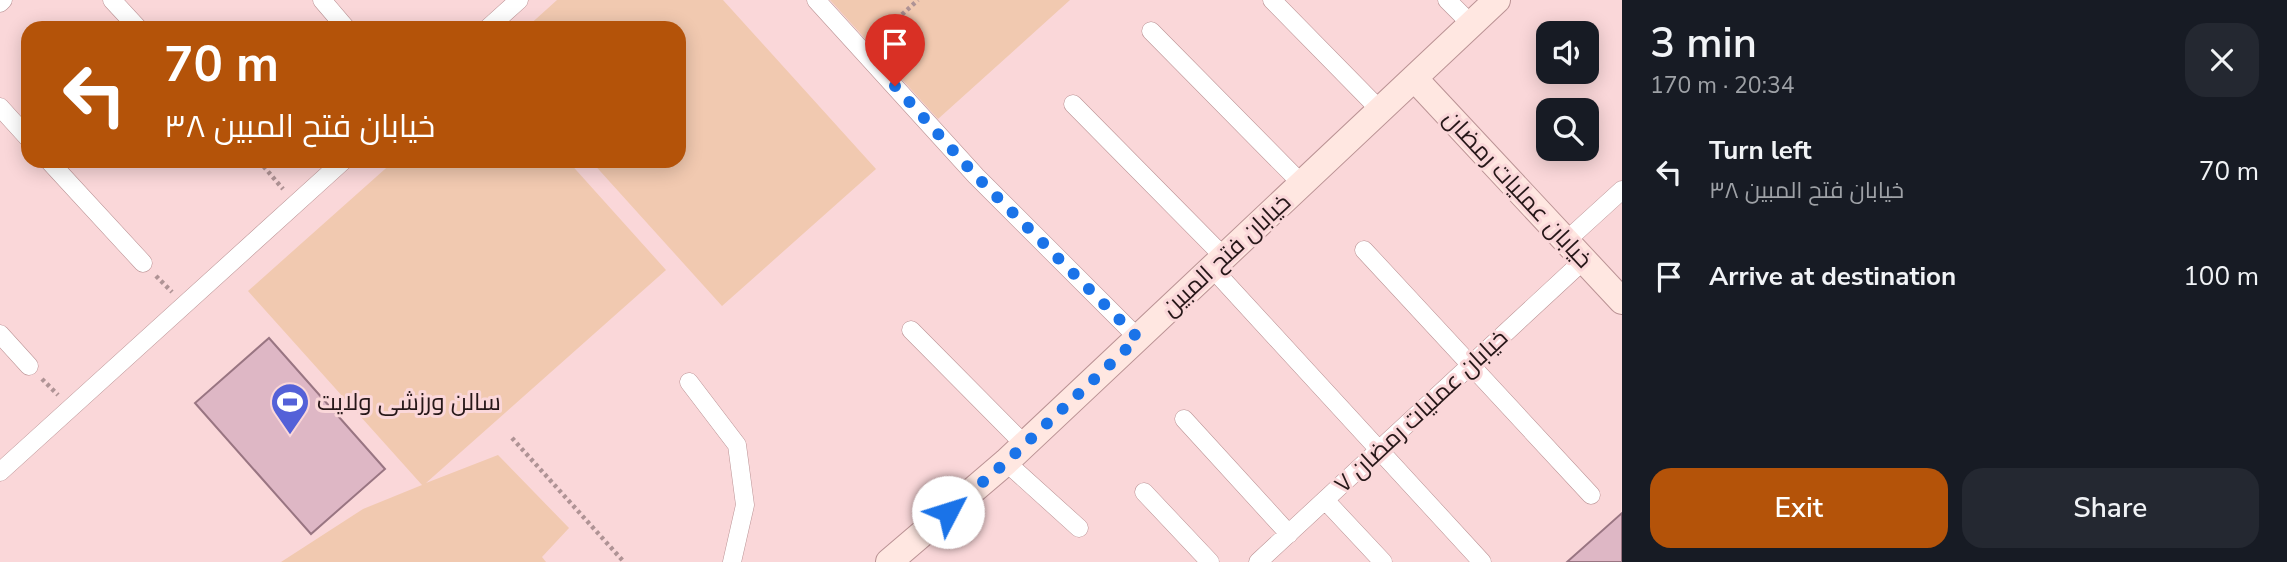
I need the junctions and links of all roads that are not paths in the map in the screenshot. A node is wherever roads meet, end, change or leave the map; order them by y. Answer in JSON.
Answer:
{"nodes":[{"id":1,"x":112,"y":0,"type":"edge"},
{"id":2,"x":322,"y":0,"type":"edge"},
{"id":3,"x":519,"y":0,"type":"edge"},
{"id":4,"x":816,"y":0,"type":"edge"},
{"id":5,"x":1272,"y":0,"type":"edge"},
{"id":6,"x":1447,"y":0,"type":"edge"},
{"id":7,"x":1497,"y":0,"type":"edge"},
{"id":8,"x":132,"y":21,"type":"edge"},
{"id":9,"x":340,"y":21,"type":"edge"},
{"id":10,"x":496,"y":21,"type":"edge"},
{"id":11,"x":1471,"y":24,"type":"junction"},
{"id":12,"x":1151,"y":31,"type":"dead end"},
{"id":13,"x":1414,"y":78,"type":"junction"},
{"id":14,"x":1073,"y":104,"type":"dead end"},
{"id":15,"x":0,"y":107,"type":"edge"},
{"id":16,"x":1380,"y":110,"type":"junction"},
{"id":17,"x":21,"y":130,"type":"edge"},
{"id":18,"x":55,"y":168,"type":"edge"},
{"id":19,"x":335,"y":168,"type":"edge"},
{"id":20,"x":1302,"y":184,"type":"junction"},
{"id":21,"x":1622,"y":190,"type":"edge"},
{"id":22,"x":1364,"y":250,"type":"dead end"},
{"id":23,"x":1575,"y":251,"type":"junction"},
{"id":24,"x":1218,"y":262,"type":"junction"},
{"id":25,"x":143,"y":263,"type":"road end"},
{"id":26,"x":1622,"y":301,"type":"edge"},
{"id":27,"x":911,"y":330,"type":"dead end"},
{"id":28,"x":0,"y":334,"type":"edge"},
{"id":29,"x":1138,"y":338,"type":"junction"},
{"id":30,"x":1471,"y":364,"type":"junction"},
{"id":31,"x":29,"y":366,"type":"road end"},
{"id":32,"x":690,"y":382,"type":"dead end"},
{"id":33,"x":1184,"y":419,"type":"dead end"},
{"id":34,"x":1379,"y":450,"type":"junction"},
{"id":35,"x":1015,"y":453,"type":"junction"},
{"id":36,"x":0,"y":472,"type":"edge"},
{"id":37,"x":1144,"y":492,"type":"dead end"},
{"id":38,"x":1591,"y":495,"type":"dead end"},
{"id":39,"x":1325,"y":500,"type":"junction"},
{"id":40,"x":1079,"y":528,"type":"dead end"},
{"id":41,"x":1289,"y":534,"type":"junction"},
{"id":42,"x":732,"y":562,"type":"edge"},
{"id":43,"x":889,"y":562,"type":"edge"},
{"id":44,"x":1210,"y":562,"type":"edge"},
{"id":45,"x":1258,"y":562,"type":"edge"},
{"id":46,"x":1383,"y":562,"type":"edge"},
{"id":47,"x":1482,"y":562,"type":"edge"}],
"edges":[{"from":1,"to":8,"type":"street"},
{"from":2,"to":9,"type":"street"},
{"from":3,"to":10,"type":"street"},
{"from":4,"to":29,"type":"street"},
{"from":5,"to":16,"type":"street"},
{"from":6,"to":11,"type":"street"},
{"from":7,"to":11,"type":"street","name":"خیابان فتح المبین"},
{"from":11,"to":13,"type":"street","name":"خیابان فتح المبین"},
{"from":12,"to":20,"type":"street"},
{"from":13,"to":16,"type":"street","name":"خیابان فتح المبین"},
{"from":13,"to":23,"type":"street","name":"خیابان عملیات رمضان"},
{"from":14,"to":24,"type":"street"},
{"from":15,"to":17,"type":"street"},
{"from":16,"to":20,"type":"street","name":"خیابان فتح المبین"},
{"from":18,"to":25,"type":"street"},
{"from":19,"to":36,"type":"street"},
{"from":20,"to":24,"type":"street","name":"خیابان فتح المبین"},
{"from":21,"to":23,"type":"street","name":"خیابان عملیات رمضان ۷"},
{"from":22,"to":30,"type":"street"},
{"from":23,"to":26,"type":"street","name":"خیابان عملیات رمضان"},
{"from":23,"to":30,"type":"street","name":"خیابان عملیات رمضان ۷"},
{"from":24,"to":29,"type":"street","name":"خیابان فتح المبین"},
{"from":24,"to":34,"type":"street"},
{"from":27,"to":35,"type":"street"},
{"from":28,"to":31,"type":"street"},
{"from":29,"to":35,"type":"street","name":"خیابان فتح المبین"},
{"from":30,"to":34,"type":"street","name":"خیابان عملیات رمضان ۷"},
{"from":30,"to":38,"type":"street"},
{"from":32,"to":42,"type":"street"},
{"from":33,"to":41,"type":"street"},
{"from":34,"to":39,"type":"street","name":"خیابان عملیات رمضان ۷"},
{"from":34,"to":47,"type":"street"},
{"from":35,"to":40,"type":"street"},
{"from":35,"to":43,"type":"street","name":"خیابان فتح المبین"},
{"from":37,"to":44,"type":"street"},
{"from":39,"to":41,"type":"street","name":"خیابان عملیات رمضان ۷"},
{"from":39,"to":46,"type":"street"},
{"from":41,"to":45,"type":"street","name":"خیابان عملیات رمضان ۷"}]}
